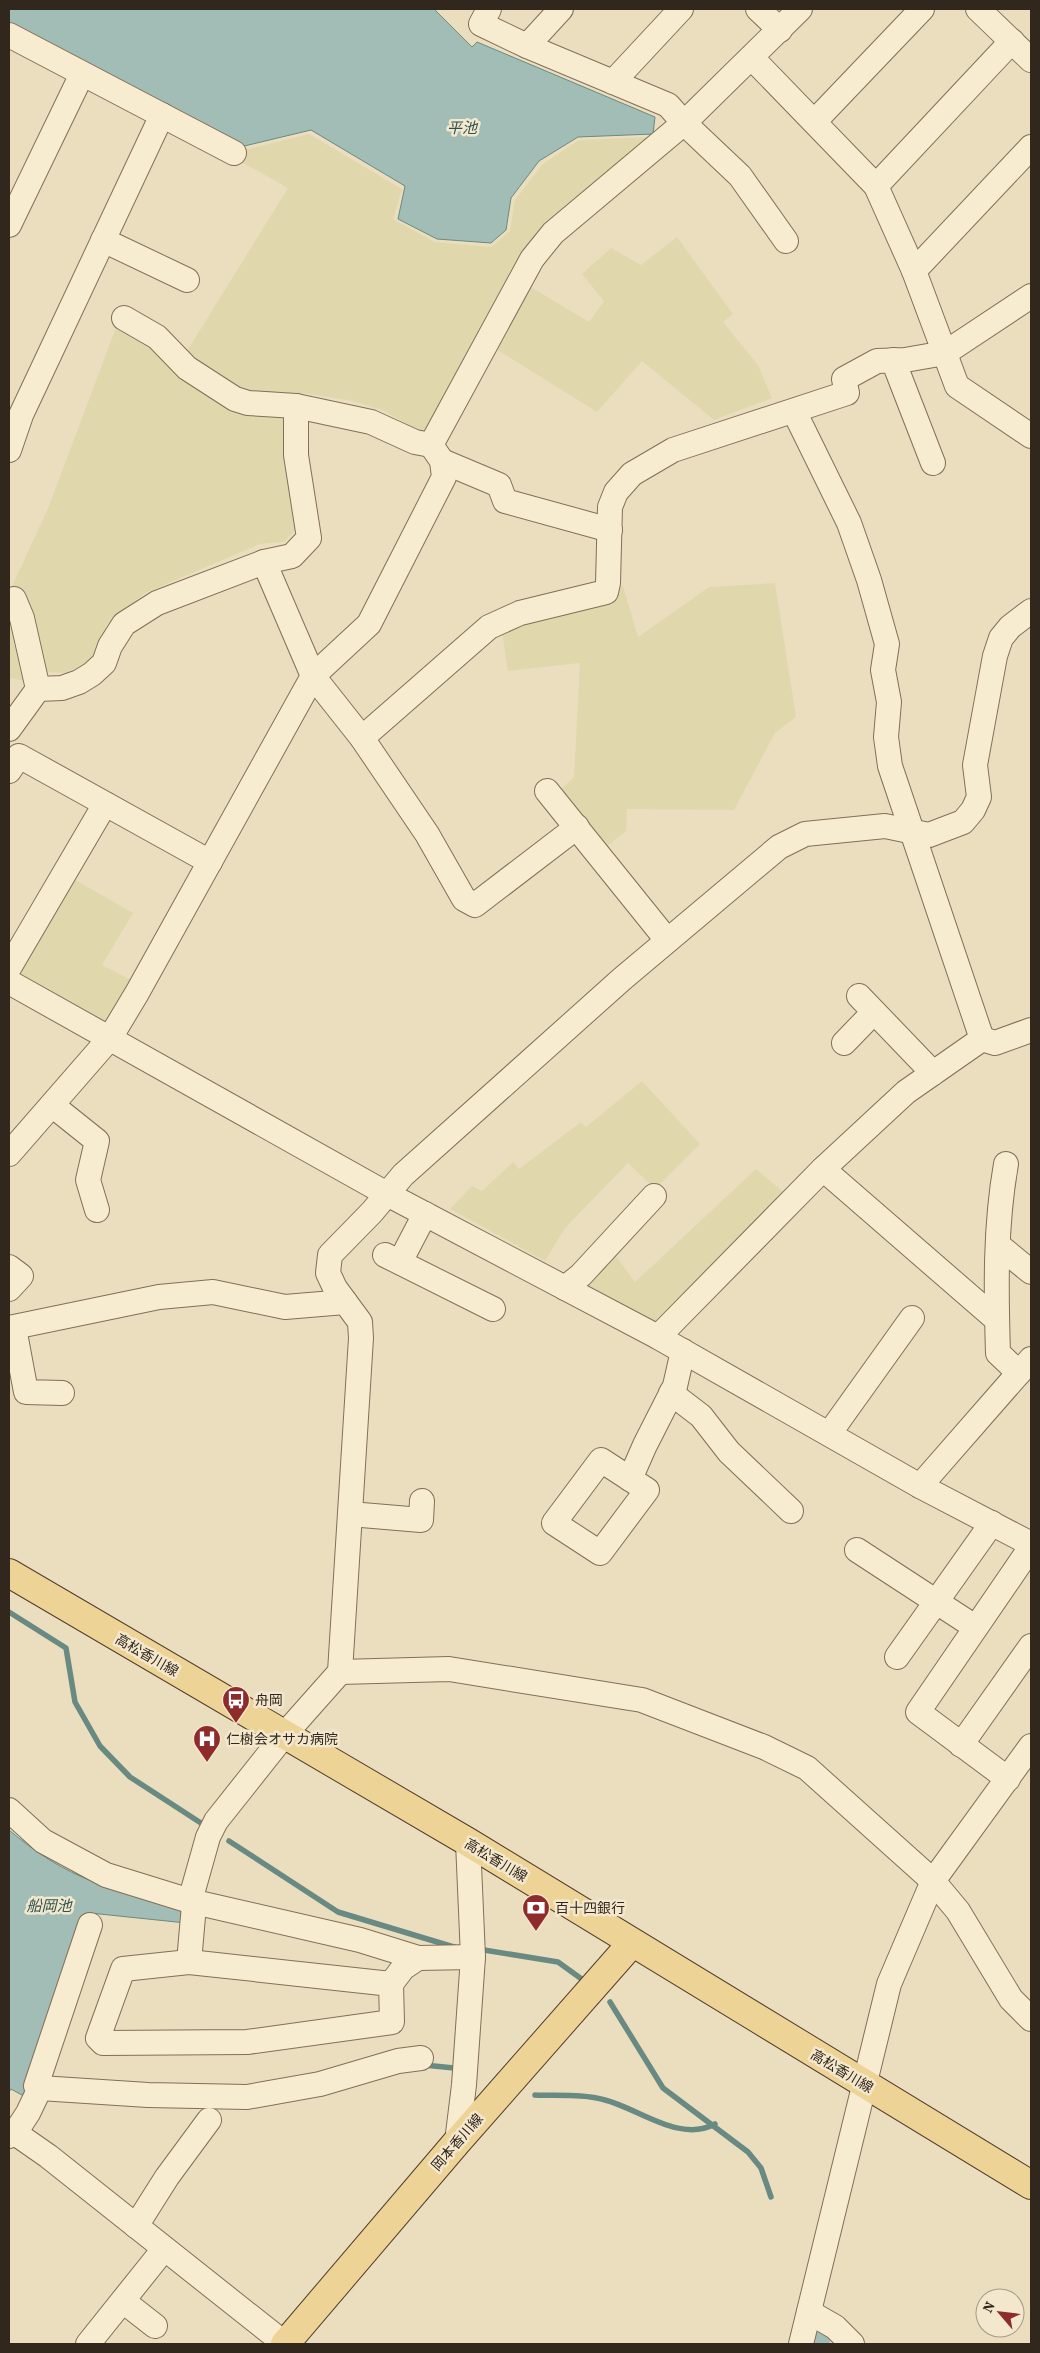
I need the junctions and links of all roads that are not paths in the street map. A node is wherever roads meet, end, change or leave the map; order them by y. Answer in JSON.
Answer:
{"nodes":[{"id":1,"x":489,"y":9,"type":"edge"},
{"id":2,"x":561,"y":9,"type":"edge"},
{"id":3,"x":681,"y":9,"type":"edge"},
{"id":4,"x":758,"y":9,"type":"edge"},
{"id":5,"x":800,"y":9,"type":"edge"},
{"id":6,"x":922,"y":9,"type":"edge"},
{"id":7,"x":978,"y":9,"type":"edge"},
{"id":8,"x":780,"y":30,"type":"junction"},
{"id":9,"x":9,"y":35,"type":"edge"},
{"id":10,"x":1012,"y":42,"type":"junction"},
{"id":11,"x":527,"y":46,"type":"junction"},
{"id":12,"x":752,"y":58,"type":"junction"},
{"id":13,"x":1031,"y":60,"type":"edge"},
{"id":14,"x":82,"y":74,"type":"junction"},
{"id":15,"x":613,"y":82,"type":"junction"},
{"id":16,"x":162,"y":115,"type":"junction"},
{"id":17,"x":815,"y":121,"type":"junction"},
{"id":18,"x":684,"y":123,"type":"junction"},
{"id":19,"x":1031,"y":147,"type":"edge"},
{"id":20,"x":234,"y":153,"type":"dead end"},
{"id":21,"x":876,"y":186,"type":"junction"},
{"id":22,"x":9,"y":226,"type":"edge"},
{"id":23,"x":103,"y":240,"type":"junction"},
{"id":24,"x":786,"y":241,"type":"dead end"},
{"id":25,"x":914,"y":271,"type":"junction"},
{"id":26,"x":186,"y":280,"type":"dead end"},
{"id":27,"x":1031,"y":296,"type":"edge"},
{"id":28,"x":124,"y":318,"type":"dead end"},
{"id":29,"x":945,"y":353,"type":"junction"},
{"id":30,"x":893,"y":360,"type":"junction"},
{"id":31,"x":296,"y":406,"type":"junction"},
{"id":32,"x":794,"y":410,"type":"junction"},
{"id":33,"x":15,"y":413,"type":"edge"},
{"id":34,"x":1031,"y":436,"type":"edge"},
{"id":35,"x":9,"y":450,"type":"edge"},
{"id":36,"x":437,"y":453,"type":"junction"},
{"id":37,"x":933,"y":463,"type":"dead end"},
{"id":38,"x":610,"y":530,"type":"junction"},
{"id":39,"x":264,"y":562,"type":"junction"},
{"id":40,"x":14,"y":599,"type":"dead end"},
{"id":41,"x":1031,"y":611,"type":"edge"},
{"id":42,"x":313,"y":676,"type":"junction"},
{"id":43,"x":38,"y":689,"type":"junction"},
{"id":44,"x":9,"y":728,"type":"edge"},
{"id":45,"x":362,"y":738,"type":"junction"},
{"id":46,"x":12,"y":760,"type":"edge"},
{"id":47,"x":547,"y":791,"type":"dead end"},
{"id":48,"x":105,"y":804,"type":"junction"},
{"id":49,"x":577,"y":827,"type":"junction"},
{"id":50,"x":911,"y":832,"type":"junction"},
{"id":51,"x":210,"y":862,"type":"junction"},
{"id":52,"x":667,"y":940,"type":"junction"},
{"id":53,"x":9,"y":968,"type":"edge"},
{"id":54,"x":9,"y":982,"type":"edge"},
{"id":55,"x":1031,"y":1030,"type":"edge"},
{"id":56,"x":110,"y":1038,"type":"junction"},
{"id":57,"x":982,"y":1040,"type":"junction"},
{"id":58,"x":844,"y":1043,"type":"dead end"},
{"id":59,"x":933,"y":1073,"type":"junction"},
{"id":60,"x":52,"y":1105,"type":"junction"},
{"id":61,"x":9,"y":1154,"type":"edge"},
{"id":62,"x":1006,"y":1164,"type":"dead end"},
{"id":63,"x":823,"y":1169,"type":"junction"},
{"id":64,"x":387,"y":1194,"type":"junction"},
{"id":65,"x":654,"y":1196,"type":"dead end"},
{"id":66,"x":97,"y":1210,"type":"dead end"},
{"id":67,"x":425,"y":1214,"type":"junction"},
{"id":68,"x":998,"y":1245,"type":"junction"},
{"id":69,"x":9,"y":1267,"type":"edge"},
{"id":70,"x":1031,"y":1272,"type":"edge"},
{"id":71,"x":565,"y":1288,"type":"junction"},
{"id":72,"x":9,"y":1289,"type":"edge"},
{"id":73,"x":345,"y":1302,"type":"junction"},
{"id":74,"x":493,"y":1309,"type":"dead end"},
{"id":75,"x":912,"y":1318,"type":"dead end"},
{"id":76,"x":997,"y":1320,"type":"junction"},
{"id":77,"x":11,"y":1328,"type":"edge"},
{"id":78,"x":658,"y":1337,"type":"junction"},
{"id":79,"x":683,"y":1351,"type":"junction"},
{"id":80,"x":1025,"y":1366,"type":"edge"},
{"id":81,"x":62,"y":1392,"type":"dead end"},
{"id":82,"x":671,"y":1393,"type":"junction"},
{"id":83,"x":828,"y":1434,"type":"junction"},
{"id":84,"x":630,"y":1479,"type":"dead end"},
{"id":85,"x":920,"y":1486,"type":"junction"},
{"id":86,"x":422,"y":1501,"type":"dead end"},
{"id":87,"x":792,"y":1512,"type":"dead end"},
{"id":88,"x":350,"y":1514,"type":"junction"},
{"id":89,"x":992,"y":1524,"type":"junction"},
{"id":90,"x":1031,"y":1546,"type":"edge"},
{"id":91,"x":857,"y":1550,"type":"dead end"},
{"id":92,"x":9,"y":1573,"type":"edge"},
{"id":93,"x":937,"y":1602,"type":"junction"},
{"id":94,"x":975,"y":1627,"type":"junction"},
{"id":95,"x":1031,"y":1646,"type":"edge"},
{"id":96,"x":897,"y":1658,"type":"dead end"},
{"id":97,"x":340,"y":1672,"type":"junction"},
{"id":98,"x":285,"y":1734,"type":"junction"},
{"id":99,"x":961,"y":1745,"type":"junction"},
{"id":100,"x":1031,"y":1746,"type":"edge"},
{"id":101,"x":1008,"y":1779,"type":"junction"},
{"id":102,"x":9,"y":1810,"type":"edge"},
{"id":103,"x":468,"y":1842,"type":"junction"},
{"id":104,"x":933,"y":1881,"type":"junction"},
{"id":105,"x":190,"y":1901,"type":"junction"},
{"id":106,"x":90,"y":1925,"type":"dead end"},
{"id":107,"x":632,"y":1943,"type":"junction"},
{"id":108,"x":473,"y":1957,"type":"junction"},
{"id":109,"x":418,"y":1958,"type":"junction"},
{"id":110,"x":189,"y":1962,"type":"junction"},
{"id":111,"x":391,"y":1984,"type":"junction"},
{"id":112,"x":1031,"y":2020,"type":"edge"},
{"id":113,"x":421,"y":2058,"type":"dead end"},
{"id":114,"x":866,"y":2085,"type":"junction"},
{"id":115,"x":40,"y":2088,"type":"junction"},
{"id":116,"x":209,"y":2120,"type":"dead end"},
{"id":117,"x":12,"y":2135,"type":"edge"},
{"id":118,"x":456,"y":2142,"type":"junction"},
{"id":119,"x":1031,"y":2185,"type":"edge"},
{"id":120,"x":136,"y":2226,"type":"junction"},
{"id":121,"x":164,"y":2249,"type":"junction"},
{"id":122,"x":122,"y":2301,"type":"junction"},
{"id":123,"x":809,"y":2312,"type":"junction"},
{"id":124,"x":155,"y":2326,"type":"dead end"},
{"id":125,"x":88,"y":2344,"type":"edge"},
{"id":126,"x":285,"y":2344,"type":"edge"},
{"id":127,"x":801,"y":2344,"type":"edge"},
{"id":128,"x":852,"y":2344,"type":"edge"}],
"edges":[{"from":1,"to":11,"type":"street"},
{"from":2,"to":11,"type":"street"},
{"from":3,"to":15,"type":"street"},
{"from":4,"to":8,"type":"street"},
{"from":5,"to":8,"type":"street"},
{"from":6,"to":17,"type":"street"},
{"from":7,"to":10,"type":"street"},
{"from":8,"to":12,"type":"street"},
{"from":9,"to":14,"type":"street"},
{"from":10,"to":13,"type":"street"},
{"from":10,"to":21,"type":"street"},
{"from":11,"to":15,"type":"street"},
{"from":12,"to":17,"type":"street"},
{"from":12,"to":18,"type":"street"},
{"from":14,"to":16,"type":"street"},
{"from":14,"to":22,"type":"street"},
{"from":15,"to":18,"type":"street"},
{"from":16,"to":20,"type":"street"},
{"from":16,"to":23,"type":"street"},
{"from":17,"to":21,"type":"street"},
{"from":18,"to":24,"type":"street"},
{"from":18,"to":36,"type":"street"},
{"from":19,"to":25,"type":"street"},
{"from":21,"to":25,"type":"street"},
{"from":23,"to":26,"type":"street"},
{"from":23,"to":33,"type":"street"},
{"from":25,"to":29,"type":"street"},
{"from":27,"to":29,"type":"street"},
{"from":28,"to":31,"type":"street"},
{"from":29,"to":30,"type":"street"},
{"from":29,"to":34,"type":"street"},
{"from":30,"to":32,"type":"street"},
{"from":30,"to":37,"type":"street"},
{"from":31,"to":36,"type":"street"},
{"from":31,"to":39,"type":"street"},
{"from":32,"to":38,"type":"street"},
{"from":32,"to":50,"type":"street"},
{"from":33,"to":35,"type":"street"},
{"from":36,"to":38,"type":"street"},
{"from":36,"to":42,"type":"street"},
{"from":38,"to":45,"type":"street"},
{"from":39,"to":42,"type":"street"},
{"from":39,"to":43,"type":"street"},
{"from":40,"to":43,"type":"street"},
{"from":41,"to":50,"type":"street"},
{"from":42,"to":45,"type":"street"},
{"from":42,"to":51,"type":"street"},
{"from":43,"to":44,"type":"street"},
{"from":45,"to":49,"type":"street"},
{"from":46,"to":48,"type":"street"},
{"from":47,"to":49,"type":"street"},
{"from":48,"to":51,"type":"street"},
{"from":48,"to":53,"type":"street"},
{"from":49,"to":52,"type":"street"},
{"from":50,"to":52,"type":"street"},
{"from":50,"to":57,"type":"street"},
{"from":51,"to":56,"type":"street"},
{"from":52,"to":64,"type":"street"},
{"from":54,"to":56,"type":"street"},
{"from":55,"to":57,"type":"street"},
{"from":56,"to":60,"type":"street"},
{"from":56,"to":64,"type":"street"},
{"from":57,"to":59,"type":"street"},
{"from":58,"to":59,"type":"street"},
{"from":59,"to":63,"type":"street"},
{"from":60,"to":61,"type":"street"},
{"from":60,"to":66,"type":"street"},
{"from":62,"to":68,"type":"street"},
{"from":63,"to":76,"type":"street"},
{"from":63,"to":78,"type":"street"},
{"from":64,"to":67,"type":"street"},
{"from":64,"to":73,"type":"street"},
{"from":65,"to":71,"type":"street"},
{"from":67,"to":71,"type":"street"},
{"from":67,"to":74,"type":"street"},
{"from":68,"to":70,"type":"street"},
{"from":68,"to":76,"type":"street"},
{"from":69,"to":72,"type":"street"},
{"from":71,"to":78,"type":"street"},
{"from":73,"to":77,"type":"street"},
{"from":73,"to":88,"type":"street"},
{"from":75,"to":83,"type":"street"},
{"from":76,"to":80,"type":"street"},
{"from":77,"to":81,"type":"street"},
{"from":78,"to":79,"type":"street"},
{"from":79,"to":82,"type":"street"},
{"from":79,"to":83,"type":"street"},
{"from":80,"to":85,"type":"street"},
{"from":82,"to":84,"type":"street"},
{"from":82,"to":87,"type":"street"},
{"from":83,"to":85,"type":"street"},
{"from":85,"to":89,"type":"street"},
{"from":86,"to":88,"type":"street"},
{"from":88,"to":97,"type":"street"},
{"from":89,"to":90,"type":"street"},
{"from":89,"to":93,"type":"street"},
{"from":90,"to":94,"type":"street"},
{"from":91,"to":93,"type":"street"},
{"from":92,"to":98,"type":"main road","name":"高松香川線"},
{"from":93,"to":94,"type":"street"},
{"from":93,"to":96,"type":"street"},
{"from":94,"to":99,"type":"street"},
{"from":95,"to":99,"type":"street"},
{"from":97,"to":98,"type":"street"},
{"from":97,"to":104,"type":"street"},
{"from":98,"to":103,"type":"main road","name":"高松香川線"},
{"from":98,"to":105,"type":"street"},
{"from":99,"to":101,"type":"street"},
{"from":100,"to":101,"type":"street"},
{"from":101,"to":104,"type":"street"},
{"from":102,"to":105,"type":"street"},
{"from":103,"to":107,"type":"main road","name":"高松香川線"},
{"from":103,"to":108,"type":"street"},
{"from":104,"to":112,"type":"street"},
{"from":104,"to":114,"type":"street"},
{"from":105,"to":109,"type":"street"},
{"from":105,"to":110,"type":"street"},
{"from":106,"to":115,"type":"street"},
{"from":107,"to":114,"type":"main road","name":"高松香川線"},
{"from":107,"to":118,"type":"main road","name":"岡本香川線"},
{"from":108,"to":109,"type":"street"},
{"from":108,"to":118,"type":"street"},
{"from":109,"to":111,"type":"street"},
{"from":110,"to":111,"type":"street"},
{"from":110,"to":111,"type":"street"},
{"from":113,"to":115,"type":"street"},
{"from":114,"to":119,"type":"main road","name":"高松香川線"},
{"from":114,"to":123,"type":"street"},
{"from":115,"to":117,"type":"street"},
{"from":116,"to":120,"type":"street"},
{"from":117,"to":120,"type":"street"},
{"from":118,"to":126,"type":"main road","name":"岡本香川線"},
{"from":120,"to":121,"type":"street"},
{"from":121,"to":122,"type":"street"},
{"from":121,"to":126,"type":"street"},
{"from":122,"to":124,"type":"street"},
{"from":122,"to":125,"type":"street"},
{"from":123,"to":127,"type":"street"},
{"from":123,"to":128,"type":"street"}]}
